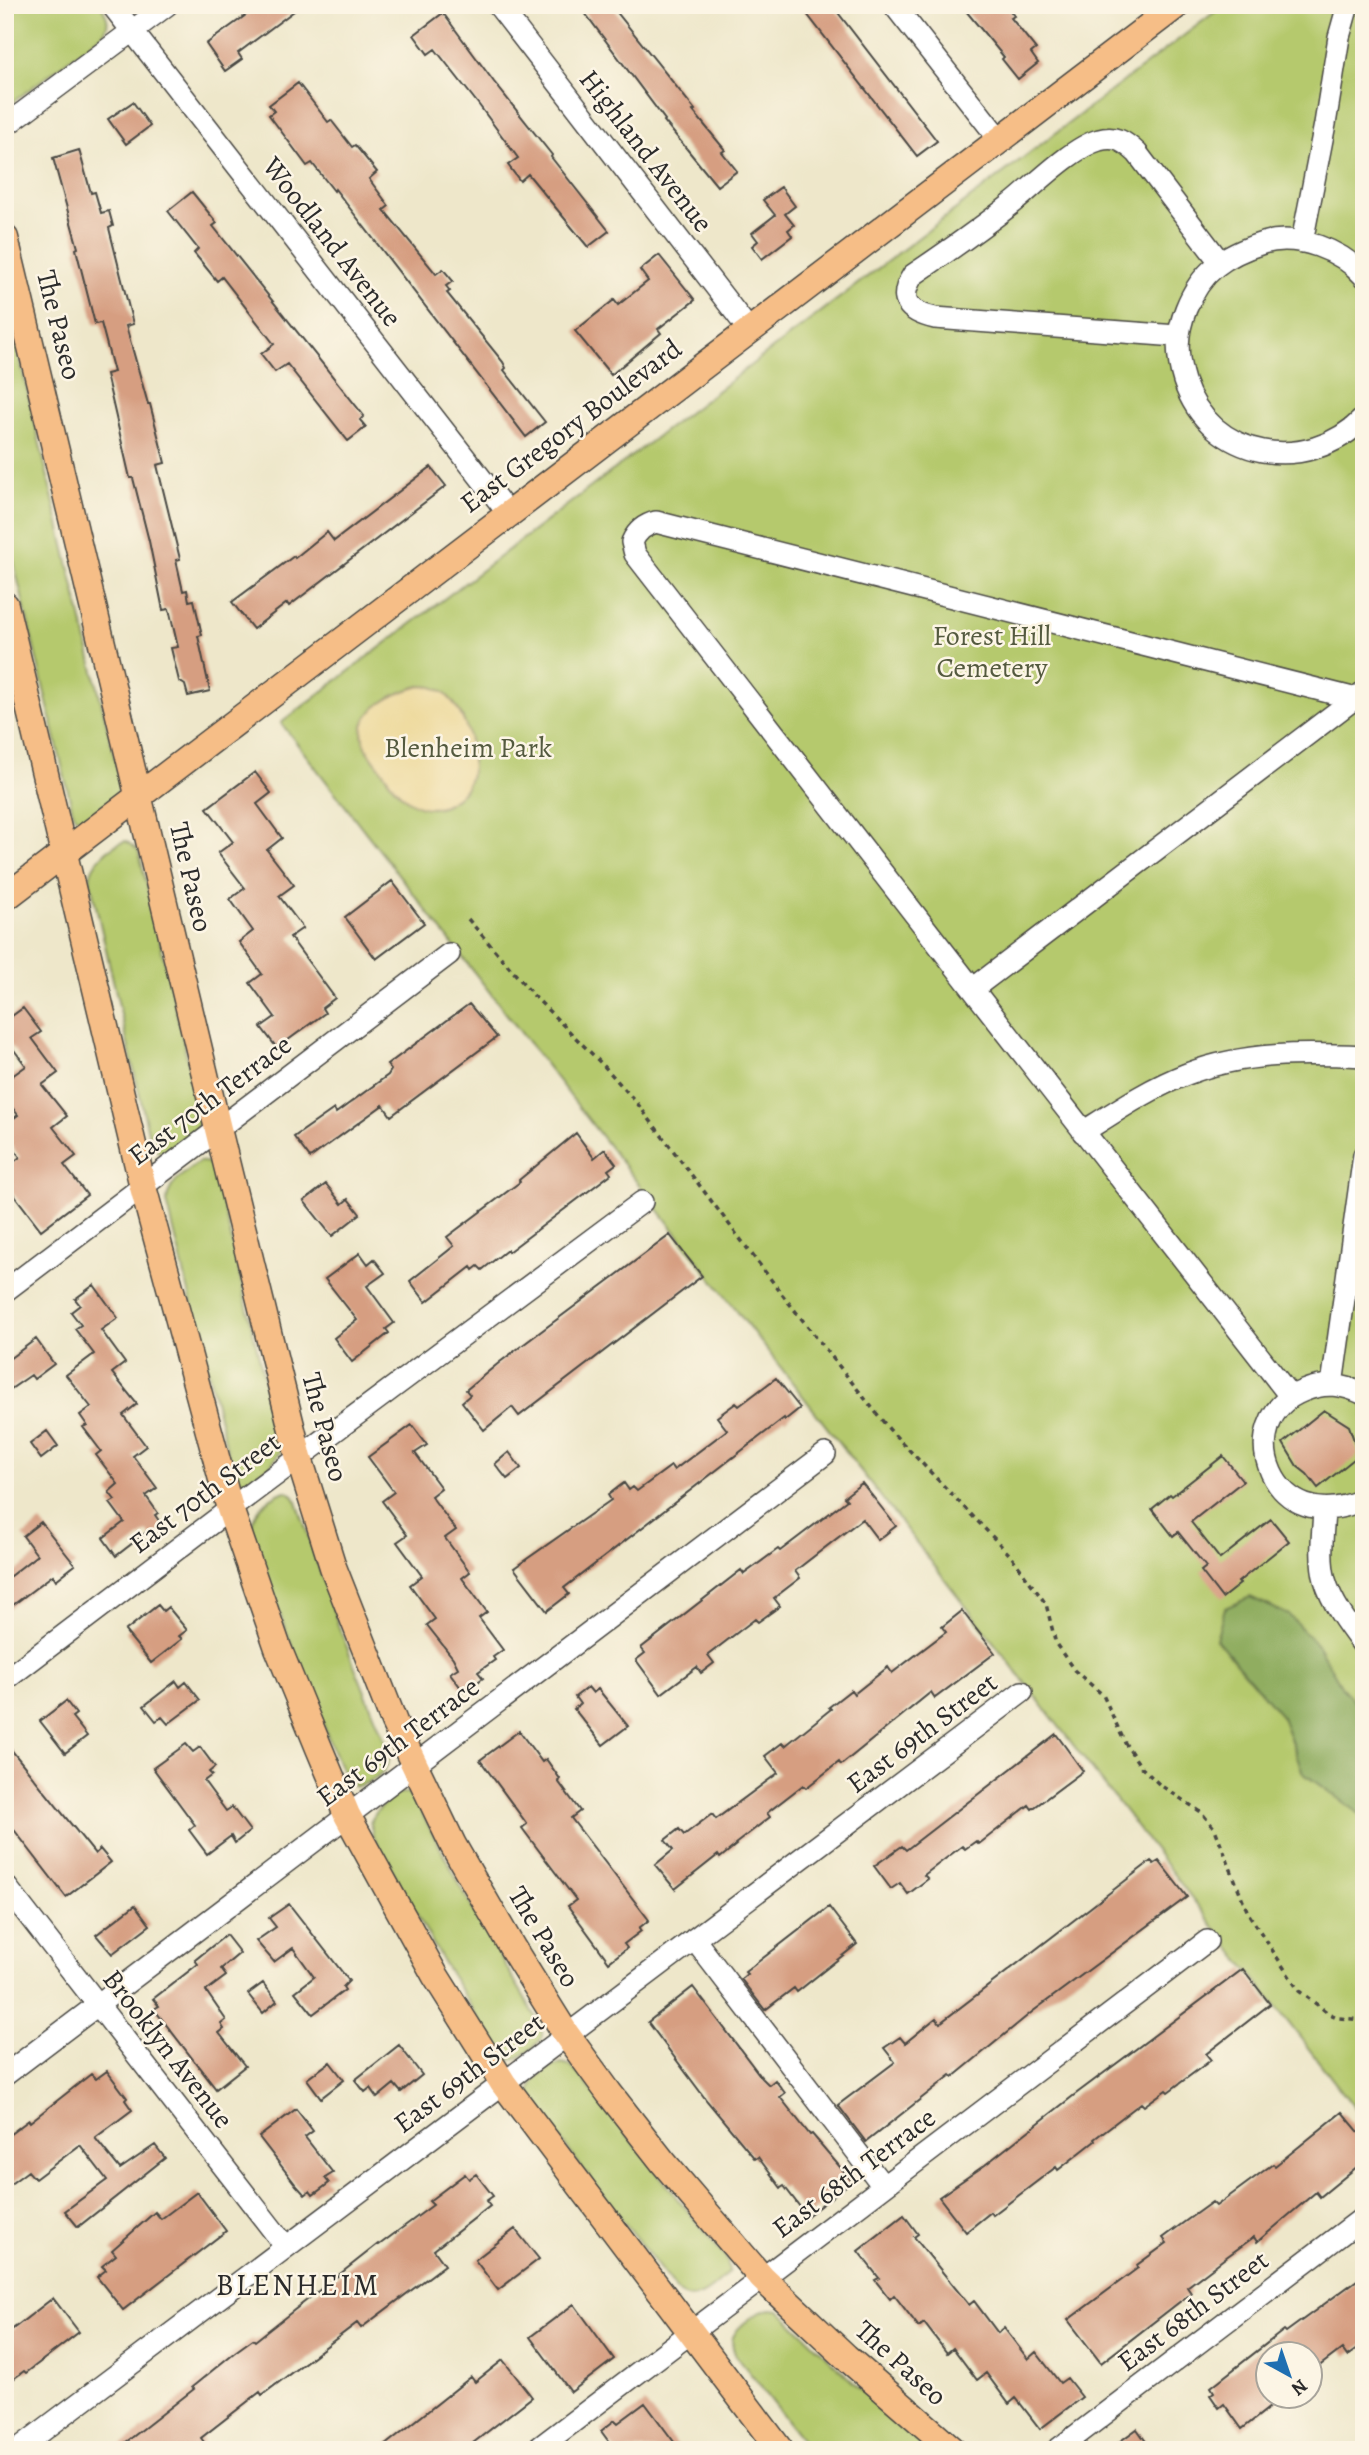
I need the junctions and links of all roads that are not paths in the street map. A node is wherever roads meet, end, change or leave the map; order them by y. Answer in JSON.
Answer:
{"nodes":[{"id":1,"x":112,"y":5,"type":"edge"},
{"id":2,"x":167,"y":5,"type":"edge"},
{"id":3,"x":498,"y":5,"type":"edge"},
{"id":4,"x":894,"y":5,"type":"edge"},
{"id":5,"x":1177,"y":5,"type":"edge"},
{"id":6,"x":1348,"y":5,"type":"edge"},
{"id":7,"x":132,"y":31,"type":"junction"},
{"id":8,"x":5,"y":126,"type":"edge"},
{"id":9,"x":1000,"y":140,"type":"junction"},
{"id":10,"x":5,"y":238,"type":"edge"},
{"id":11,"x":1303,"y":242,"type":"junction"},
{"id":12,"x":1220,"y":262,"type":"junction"},
{"id":13,"x":1364,"y":276,"type":"edge"},
{"id":14,"x":749,"y":330,"type":"junction"},
{"id":15,"x":1177,"y":336,"type":"junction"},
{"id":16,"x":1360,"y":431,"type":"edge"},
{"id":17,"x":508,"y":513,"type":"junction"},
{"id":18,"x":5,"y":605,"type":"edge"},
{"id":19,"x":1361,"y":697,"type":"edge"},
{"id":20,"x":139,"y":796,"type":"junction"},
{"id":21,"x":63,"y":853,"type":"junction"},
{"id":22,"x":5,"y":898,"type":"edge"},
{"id":23,"x":449,"y":954,"type":"dead end"},
{"id":24,"x":974,"y":988,"type":"junction"},
{"id":25,"x":1364,"y":1056,"type":"edge"},
{"id":26,"x":218,"y":1129,"type":"junction"},
{"id":27,"x":1083,"y":1132,"type":"junction"},
{"id":28,"x":1364,"y":1155,"type":"edge"},
{"id":29,"x":143,"y":1187,"type":"junction"},
{"id":30,"x":642,"y":1202,"type":"dead end"},
{"id":31,"x":5,"y":1290,"type":"edge"},
{"id":32,"x":1332,"y":1385,"type":"junction"},
{"id":33,"x":1364,"y":1394,"type":"edge"},
{"id":34,"x":1290,"y":1396,"type":"junction"},
{"id":35,"x":825,"y":1454,"type":"dead end"},
{"id":36,"x":299,"y":1458,"type":"junction"},
{"id":37,"x":1364,"y":1499,"type":"edge"},
{"id":38,"x":230,"y":1509,"type":"junction"},
{"id":39,"x":1324,"y":1510,"type":"junction"},
{"id":40,"x":1364,"y":1646,"type":"edge"},
{"id":41,"x":5,"y":1680,"type":"edge"},
{"id":42,"x":1022,"y":1692,"type":"dead end"},
{"id":43,"x":412,"y":1765,"type":"junction"},
{"id":44,"x":347,"y":1815,"type":"junction"},
{"id":45,"x":5,"y":1885,"type":"edge"},
{"id":46,"x":694,"y":1939,"type":"junction"},
{"id":47,"x":1207,"y":1941,"type":"dead end"},
{"id":48,"x":98,"y":2005,"type":"junction"},
{"id":49,"x":566,"y":2034,"type":"junction"},
{"id":50,"x":5,"y":2075,"type":"edge"},
{"id":51,"x":503,"y":2083,"type":"junction"},
{"id":52,"x":883,"y":2186,"type":"junction"},
{"id":53,"x":1364,"y":2217,"type":"edge"},
{"id":54,"x":286,"y":2247,"type":"junction"},
{"id":55,"x":762,"y":2278,"type":"junction"},
{"id":56,"x":691,"y":2332,"type":"junction"},
{"id":57,"x":17,"y":2450,"type":"edge"},
{"id":58,"x":536,"y":2450,"type":"edge"},
{"id":59,"x":780,"y":2450,"type":"edge"},
{"id":60,"x":953,"y":2450,"type":"edge"},
{"id":61,"x":1057,"y":2450,"type":"edge"}],
"edges":[{"from":1,"to":7,"type":"street","name":"Woodland Avenue"},
{"from":2,"to":7,"type":"street"},
{"from":3,"to":14,"type":"street","name":"Highland Avenue"},
{"from":4,"to":9,"type":"street"},
{"from":5,"to":9,"type":"main road","name":"East Gregory Boulevard"},
{"from":6,"to":11,"type":"street"},
{"from":7,"to":8,"type":"street"},
{"from":7,"to":17,"type":"street","name":"Woodland Avenue"},
{"from":9,"to":14,"type":"main road","name":"East Gregory Boulevard"},
{"from":10,"to":20,"type":"main road","name":"The Paseo"},
{"from":11,"to":12,"type":"street"},
{"from":11,"to":13,"type":"street"},
{"from":12,"to":15,"type":"street"},
{"from":12,"to":15,"type":"street"},
{"from":14,"to":17,"type":"main road","name":"East Gregory Boulevard"},
{"from":15,"to":16,"type":"street"},
{"from":17,"to":20,"type":"main road","name":"East Gregory Boulevard"},
{"from":18,"to":21,"type":"main road"},
{"from":19,"to":24,"type":"street"},
{"from":19,"to":24,"type":"street"},
{"from":20,"to":21,"type":"main road","name":"East Gregory Boulevard"},
{"from":20,"to":26,"type":"main road","name":"The Paseo"},
{"from":21,"to":22,"type":"main road","name":"East Gregory Boulevard"},
{"from":21,"to":29,"type":"main road"},
{"from":23,"to":26,"type":"street","name":"East 70th Terrace"},
{"from":24,"to":27,"type":"street"},
{"from":25,"to":27,"type":"street"},
{"from":26,"to":29,"type":"street","name":"East 70th Terrace"},
{"from":26,"to":36,"type":"main road","name":"The Paseo"},
{"from":27,"to":34,"type":"street"},
{"from":28,"to":32,"type":"street"},
{"from":29,"to":31,"type":"street","name":"East 70th Terrace"},
{"from":29,"to":38,"type":"main road"},
{"from":30,"to":36,"type":"street","name":"East 70th Street"},
{"from":32,"to":33,"type":"street"},
{"from":32,"to":34,"type":"street"},
{"from":34,"to":39,"type":"street"},
{"from":35,"to":43,"type":"street","name":"East 69th Terrace"},
{"from":36,"to":38,"type":"street","name":"East 70th Street"},
{"from":36,"to":43,"type":"main road","name":"The Paseo"},
{"from":37,"to":39,"type":"street"},
{"from":38,"to":41,"type":"street","name":"East 70th Street"},
{"from":38,"to":44,"type":"main road"},
{"from":39,"to":40,"type":"street"},
{"from":42,"to":46,"type":"street","name":"East 69th Street"},
{"from":43,"to":44,"type":"street","name":"East 69th Terrace"},
{"from":43,"to":49,"type":"main road","name":"The Paseo"},
{"from":44,"to":48,"type":"street","name":"East 69th Terrace"},
{"from":44,"to":51,"type":"main road"},
{"from":45,"to":48,"type":"street","name":"Brooklyn Avenue"},
{"from":46,"to":49,"type":"street","name":"East 69th Street"},
{"from":46,"to":52,"type":"street"},
{"from":47,"to":52,"type":"street","name":"East 68th Terrace"},
{"from":48,"to":50,"type":"street","name":"East 69th Terrace"},
{"from":48,"to":54,"type":"street","name":"Brooklyn Avenue"},
{"from":49,"to":51,"type":"street","name":"East 69th Street"},
{"from":49,"to":55,"type":"main road","name":"The Paseo"},
{"from":51,"to":54,"type":"street","name":"East 69th Street"},
{"from":51,"to":56,"type":"main road"},
{"from":52,"to":55,"type":"street","name":"East 68th Terrace"},
{"from":53,"to":61,"type":"street","name":"East 68th Street"},
{"from":54,"to":57,"type":"street","name":"East 69th Street"},
{"from":55,"to":56,"type":"street","name":"East 68th Terrace"},
{"from":55,"to":60,"type":"main road","name":"The Paseo"},
{"from":56,"to":58,"type":"street","name":"East 68th Terrace"},
{"from":56,"to":59,"type":"main road"}]}
